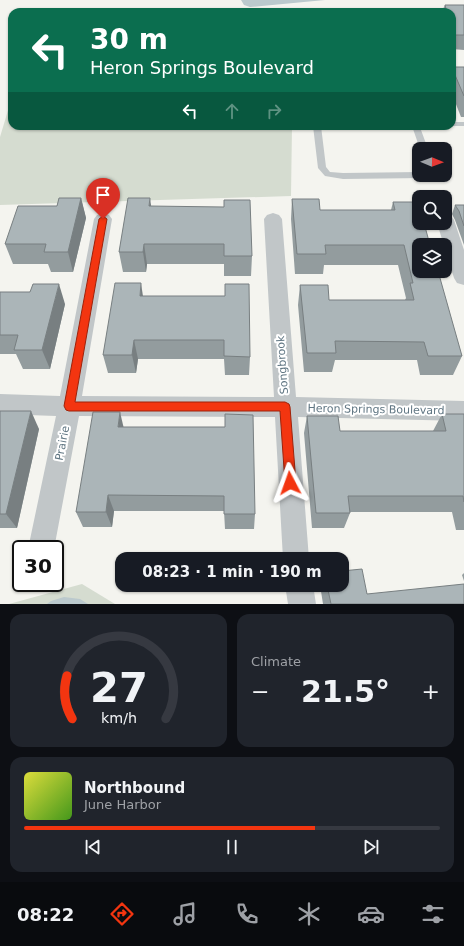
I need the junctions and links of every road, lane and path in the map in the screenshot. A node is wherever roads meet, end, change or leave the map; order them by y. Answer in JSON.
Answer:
{"nodes":[{"id":1,"x":317,"y":130,"type":"edge"},
{"id":2,"x":419,"y":130,"type":"edge"},
{"id":3,"x":422,"y":142,"type":"edge"},
{"id":4,"x":412,"y":175,"type":"edge"},
{"id":5,"x":103,"y":219,"type":"dead end"},
{"id":6,"x":273,"y":219,"type":"dead end"},
{"id":7,"x":448,"y":230,"type":"edge"},
{"id":8,"x":464,"y":278,"type":"edge"},
{"id":9,"x":0,"y":404,"type":"edge"},
{"id":10,"x":69,"y":406,"type":"junction"},
{"id":11,"x":285,"y":407,"type":"junction"},
{"id":12,"x":464,"y":411,"type":"edge"},
{"id":13,"x":43,"y":540,"type":"edge"},
{"id":14,"x":295,"y":552,"type":"edge"},
{"id":15,"x":300,"y":592,"type":"edge"},
{"id":16,"x":302,"y":604,"type":"edge"}],
"edges":[{"from":1,"to":4,"type":"lane"},
{"from":2,"to":3,"type":"lane"},
{"from":5,"to":10,"type":"street","name":"Prairie"},
{"from":6,"to":11,"type":"street","name":"Songbrook"},
{"from":7,"to":8,"type":"street"},
{"from":9,"to":10,"type":"street","name":"Heron Springs Boulevard"},
{"from":10,"to":11,"type":"street","name":"Heron Springs Boulevard"},
{"from":10,"to":13,"type":"street","name":"Prairie"},
{"from":11,"to":12,"type":"street","name":"Heron Springs Boulevard"},
{"from":11,"to":14,"type":"street","name":"Songbrook"},
{"from":15,"to":16,"type":"street"}]}
